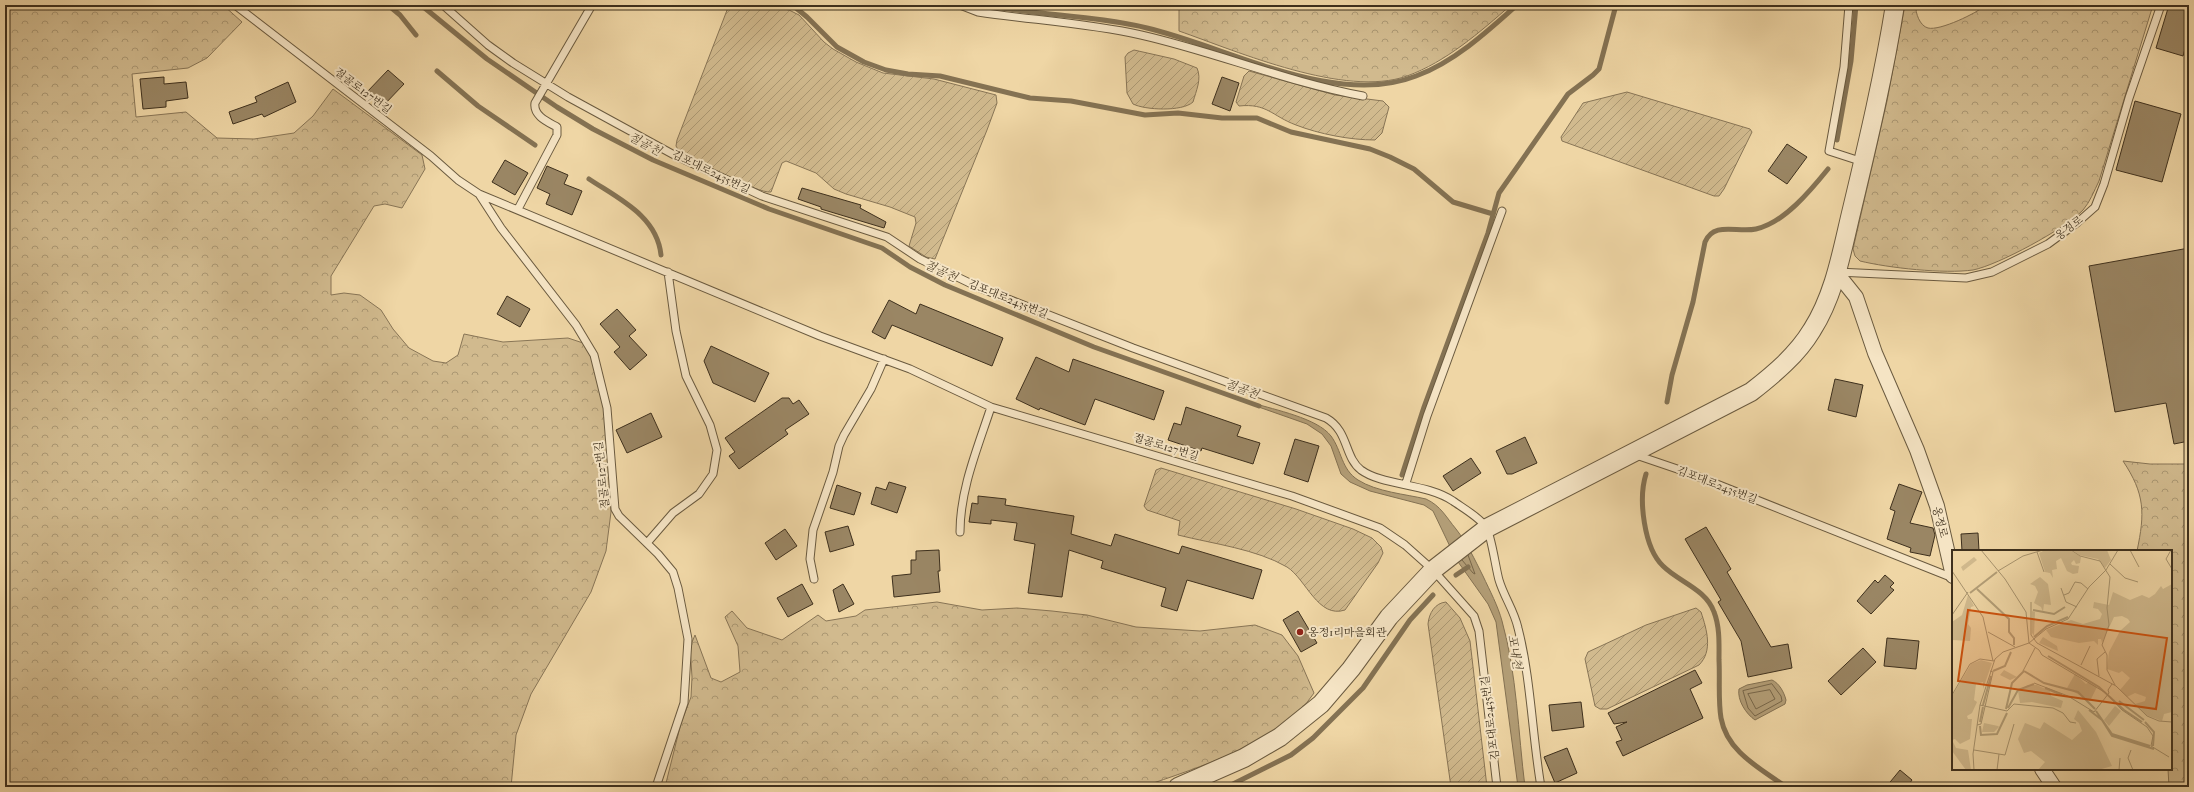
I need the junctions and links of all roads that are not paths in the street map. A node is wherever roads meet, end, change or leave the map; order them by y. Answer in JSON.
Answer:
{"nodes":[{"id":1,"x":235,"y":5,"type":"edge"},
{"id":2,"x":443,"y":5,"type":"edge"},
{"id":3,"x":592,"y":5,"type":"edge"},
{"id":4,"x":960,"y":5,"type":"edge"},
{"id":5,"x":1849,"y":5,"type":"edge"},
{"id":6,"x":1895,"y":5,"type":"edge"},
{"id":7,"x":2160,"y":5,"type":"edge"},
{"id":8,"x":546,"y":86,"type":"junction"},
{"id":9,"x":1362,"y":96,"type":"dead end"},
{"id":10,"x":1863,"y":162,"type":"junction"},
{"id":11,"x":479,"y":194,"type":"junction"},
{"id":12,"x":518,"y":209,"type":"junction"},
{"id":13,"x":1502,"y":211,"type":"dead end"},
{"id":14,"x":668,"y":272,"type":"junction"},
{"id":15,"x":1836,"y":272,"type":"junction"},
{"id":16,"x":884,"y":359,"type":"junction"},
{"id":17,"x":992,"y":407,"type":"junction"},
{"id":18,"x":1632,"y":453,"type":"junction"},
{"id":19,"x":1406,"y":483,"type":"junction"},
{"id":20,"x":960,"y":532,"type":"dead end"},
{"id":21,"x":1481,"y":533,"type":"junction"},
{"id":22,"x":647,"y":543,"type":"junction"},
{"id":23,"x":1438,"y":566,"type":"junction"},
{"id":24,"x":1952,"y":573,"type":"edge"},
{"id":25,"x":1952,"y":577,"type":"edge"},
{"id":26,"x":814,"y":579,"type":"dead end"},
{"id":27,"x":2043,"y":770,"type":"edge"},
{"id":28,"x":656,"y":787,"type":"edge"},
{"id":29,"x":1178,"y":787,"type":"edge"},
{"id":30,"x":1497,"y":787,"type":"edge"},
{"id":31,"x":1541,"y":787,"type":"edge"},
{"id":32,"x":2054,"y":787,"type":"edge"}],
"edges":[{"from":1,"to":11,"type":"lane","name":"절골로127번길"},
{"from":2,"to":8,"type":"lane","name":"김포대로2435번길"},
{"from":3,"to":8,"type":"lane"},
{"from":4,"to":9,"type":"lane"},
{"from":5,"to":10,"type":"lane"},
{"from":6,"to":10,"type":"street"},
{"from":7,"to":15,"type":"lane","name":"옹정로"},
{"from":8,"to":12,"type":"lane"},
{"from":8,"to":19,"type":"lane","name":"김포대로2435번길"},
{"from":10,"to":15,"type":"street"},
{"from":11,"to":12,"type":"lane","name":"절골로127번길"},
{"from":11,"to":22,"type":"lane","name":"절골로127번길"},
{"from":12,"to":14,"type":"lane","name":"절골로127번길"},
{"from":13,"to":19,"type":"lane"},
{"from":14,"to":16,"type":"lane","name":"절골로127번길"},
{"from":14,"to":22,"type":"lane"},
{"from":15,"to":18,"type":"street"},
{"from":15,"to":24,"type":"street","name":"옹정로"},
{"from":16,"to":17,"type":"lane","name":"절골로127번길"},
{"from":16,"to":26,"type":"lane"},
{"from":17,"to":20,"type":"lane"},
{"from":17,"to":23,"type":"lane","name":"절골로127번길"},
{"from":18,"to":21,"type":"street"},
{"from":18,"to":25,"type":"lane","name":"김포대로2435번길"},
{"from":19,"to":21,"type":"lane","name":"김포대로2435번길"},
{"from":21,"to":23,"type":"street"},
{"from":21,"to":31,"type":"lane"},
{"from":22,"to":28,"type":"lane","name":"절골로127번길"},
{"from":23,"to":29,"type":"street"},
{"from":23,"to":30,"type":"lane","name":"김포대로2435번길"},
{"from":27,"to":32,"type":"street"}]}
